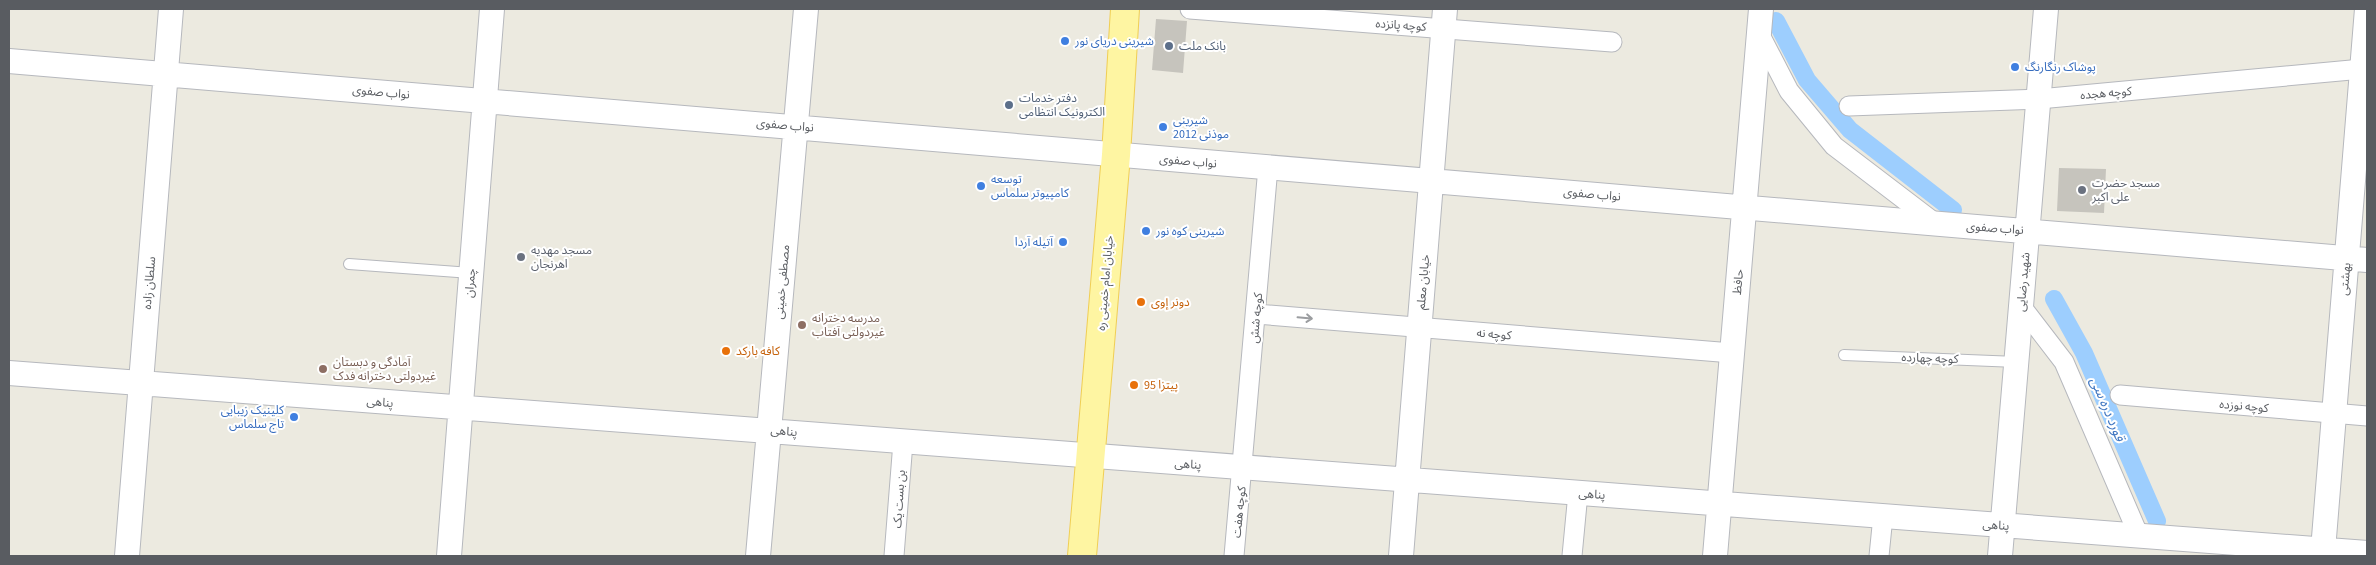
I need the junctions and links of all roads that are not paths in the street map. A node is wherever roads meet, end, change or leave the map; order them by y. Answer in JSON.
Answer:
{"nodes":[{"id":1,"x":171,"y":9,"type":"edge"},
{"id":2,"x":492,"y":9,"type":"edge"},
{"id":3,"x":806,"y":9,"type":"edge"},
{"id":4,"x":1125,"y":9,"type":"edge"},
{"id":5,"x":1190,"y":9,"type":"edge"},
{"id":6,"x":1750,"y":9,"type":"edge"},
{"id":7,"x":1761,"y":9,"type":"edge"},
{"id":8,"x":2046,"y":9,"type":"edge"},
{"id":9,"x":2367,"y":9,"type":"edge"},
{"id":10,"x":1444,"y":19,"type":"edge"},
{"id":11,"x":1759,"y":34,"type":"junction"},
{"id":12,"x":1612,"y":42,"type":"dead end"},
{"id":13,"x":9,"y":61,"type":"edge"},
{"id":14,"x":2362,"y":69,"type":"junction"},
{"id":15,"x":166,"y":73,"type":"junction"},
{"id":16,"x":2038,"y":99,"type":"junction"},
{"id":17,"x":485,"y":101,"type":"junction"},
{"id":18,"x":1849,"y":106,"type":"dead end"},
{"id":19,"x":796,"y":126,"type":"junction"},
{"id":20,"x":2362,"y":131,"type":"edge"},
{"id":21,"x":1116,"y":154,"type":"junction"},
{"id":22,"x":1268,"y":167,"type":"junction"},
{"id":23,"x":1431,"y":181,"type":"junction"},
{"id":24,"x":1744,"y":208,"type":"junction"},
{"id":25,"x":1935,"y":224,"type":"junction"},
{"id":26,"x":2027,"y":230,"type":"junction"},
{"id":27,"x":2357,"y":259,"type":"edge"},
{"id":28,"x":349,"y":264,"type":"dead end"},
{"id":29,"x":471,"y":273,"type":"junction"},
{"id":30,"x":2021,"y":306,"type":"junction"},
{"id":31,"x":1256,"y":314,"type":"junction"},
{"id":32,"x":1419,"y":328,"type":"junction"},
{"id":33,"x":1732,"y":353,"type":"junction"},
{"id":34,"x":1844,"y":355,"type":"dead end"},
{"id":35,"x":2017,"y":362,"type":"junction"},
{"id":36,"x":9,"y":373,"type":"edge"},
{"id":37,"x":141,"y":383,"type":"junction"},
{"id":38,"x":2120,"y":396,"type":"dead end"},
{"id":39,"x":460,"y":408,"type":"junction"},
{"id":40,"x":2334,"y":414,"type":"junction"},
{"id":41,"x":2367,"y":416,"type":"edge"},
{"id":42,"x":769,"y":430,"type":"junction"},
{"id":43,"x":903,"y":442,"type":"junction"},
{"id":44,"x":1090,"y":456,"type":"junction"},
{"id":45,"x":1244,"y":468,"type":"junction"},
{"id":46,"x":1407,"y":480,"type":"junction"},
{"id":47,"x":1578,"y":493,"type":"junction"},
{"id":48,"x":1720,"y":504,"type":"junction"},
{"id":49,"x":1883,"y":516,"type":"junction"},
{"id":50,"x":2003,"y":525,"type":"junction"},
{"id":51,"x":2139,"y":536,"type":"junction"},
{"id":52,"x":2323,"y":550,"type":"junction"},
{"id":53,"x":2367,"y":553,"type":"edge"},
{"id":54,"x":127,"y":556,"type":"edge"},
{"id":55,"x":449,"y":556,"type":"edge"},
{"id":56,"x":758,"y":556,"type":"edge"},
{"id":57,"x":894,"y":556,"type":"edge"},
{"id":58,"x":1082,"y":556,"type":"edge"},
{"id":59,"x":1234,"y":556,"type":"edge"},
{"id":60,"x":1401,"y":556,"type":"edge"},
{"id":61,"x":1572,"y":556,"type":"edge"},
{"id":62,"x":1715,"y":556,"type":"edge"},
{"id":63,"x":1879,"y":556,"type":"edge"},
{"id":64,"x":2000,"y":556,"type":"edge"}],
"edges":[{"from":1,"to":15,"type":"street","name":"سلطان زاده"},
{"from":2,"to":17,"type":"street","name":"چمران"},
{"from":3,"to":19,"type":"street","name":"مصطفی خمینی"},
{"from":4,"to":21,"type":"main road","name":"خیابان امام خمینی ره"},
{"from":5,"to":10,"type":"street","name":"کوچه پانزده"},
{"from":6,"to":11,"type":"street"},
{"from":7,"to":11,"type":"street","name":"حافظ"},
{"from":8,"to":16,"type":"street","name":"شهید رضایی"},
{"from":9,"to":14,"type":"street","name":"بهشتی"},
{"from":10,"to":12,"type":"street","name":"کوچه پانزده"},
{"from":10,"to":23,"type":"street","name":"خیابان معلم"},
{"from":11,"to":24,"type":"street","name":"حافظ"},
{"from":11,"to":25,"type":"street"},
{"from":13,"to":15,"type":"street","name":"نواب صفوی"},
{"from":14,"to":16,"type":"street","name":"کوچه هجده"},
{"from":14,"to":20,"type":"street","name":"بهشتی"},
{"from":15,"to":17,"type":"street","name":"نواب صفوی"},
{"from":15,"to":37,"type":"street","name":"سلطان زاده"},
{"from":16,"to":18,"type":"street","name":"کوچه هجده"},
{"from":16,"to":26,"type":"street","name":"شهید رضایی"},
{"from":17,"to":19,"type":"street","name":"نواب صفوی"},
{"from":17,"to":29,"type":"street","name":"چمران"},
{"from":19,"to":21,"type":"street","name":"نواب صفوی"},
{"from":19,"to":42,"type":"street","name":"مصطفی خمینی"},
{"from":20,"to":27,"type":"street","name":"بهشتی"},
{"from":21,"to":22,"type":"street","name":"نواب صفوی"},
{"from":21,"to":44,"type":"main road","name":"خیابان امام خمینی ره"},
{"from":22,"to":23,"type":"street","name":"نواب صفوی"},
{"from":22,"to":31,"type":"street","name":"کوچه شش"},
{"from":23,"to":24,"type":"street","name":"نواب صفوی"},
{"from":23,"to":32,"type":"street","name":"خیابان معلم"},
{"from":24,"to":25,"type":"street","name":"نواب صفوی"},
{"from":24,"to":33,"type":"street","name":"حافظ"},
{"from":25,"to":26,"type":"street","name":"نواب صفوی"},
{"from":26,"to":27,"type":"street","name":"نواب صفوی"},
{"from":26,"to":30,"type":"street","name":"شهید رضایی"},
{"from":27,"to":40,"type":"street","name":"بهشتی"},
{"from":28,"to":29,"type":"lane"},
{"from":29,"to":39,"type":"street","name":"چمران"},
{"from":30,"to":35,"type":"street","name":"شهید رضایی"},
{"from":30,"to":51,"type":"street"},
{"from":31,"to":32,"type":"street","name":"کوچه نه","one_way":true},
{"from":31,"to":45,"type":"street","name":"کوچه شش"},
{"from":32,"to":33,"type":"street","name":"کوچه نه"},
{"from":32,"to":46,"type":"street","name":"خیابان معلم"},
{"from":33,"to":48,"type":"street","name":"حافظ"},
{"from":34,"to":35,"type":"lane","name":"کوچه چهارده"},
{"from":35,"to":50,"type":"street","name":"شهید رضایی"},
{"from":36,"to":37,"type":"street","name":"پناهی"},
{"from":37,"to":39,"type":"street","name":"پناهی"},
{"from":37,"to":54,"type":"street","name":"سلطان زاده"},
{"from":38,"to":40,"type":"street","name":"کوچه نوزده"},
{"from":39,"to":42,"type":"street","name":"پناهی"},
{"from":39,"to":55,"type":"street","name":"چمران"},
{"from":40,"to":41,"type":"street","name":"کوچه نوزده"},
{"from":40,"to":52,"type":"street","name":"بهشتی"},
{"from":42,"to":43,"type":"street","name":"پناهی"},
{"from":42,"to":56,"type":"street","name":"مصطفی خمینی"},
{"from":43,"to":44,"type":"street","name":"پناهی"},
{"from":43,"to":57,"type":"street","name":"بن بست یک"},
{"from":44,"to":45,"type":"street","name":"پناهی"},
{"from":44,"to":58,"type":"main road","name":"خیابان امام خمینی ره"},
{"from":45,"to":46,"type":"street","name":"پناهی"},
{"from":45,"to":59,"type":"street","name":"کوچه هفت"},
{"from":46,"to":47,"type":"street","name":"پناهی"},
{"from":46,"to":60,"type":"street","name":"خیابان معلم"},
{"from":47,"to":48,"type":"street","name":"پناهی"},
{"from":47,"to":61,"type":"street"},
{"from":48,"to":49,"type":"street","name":"پناهی"},
{"from":48,"to":62,"type":"street","name":"حافظ"},
{"from":49,"to":50,"type":"street","name":"پناهی"},
{"from":49,"to":63,"type":"street"},
{"from":50,"to":51,"type":"street","name":"پناهی"},
{"from":50,"to":64,"type":"street","name":"شهید رضایی"},
{"from":51,"to":52,"type":"street","name":"پناهی"},
{"from":52,"to":53,"type":"street","name":"پناهی"}]}
